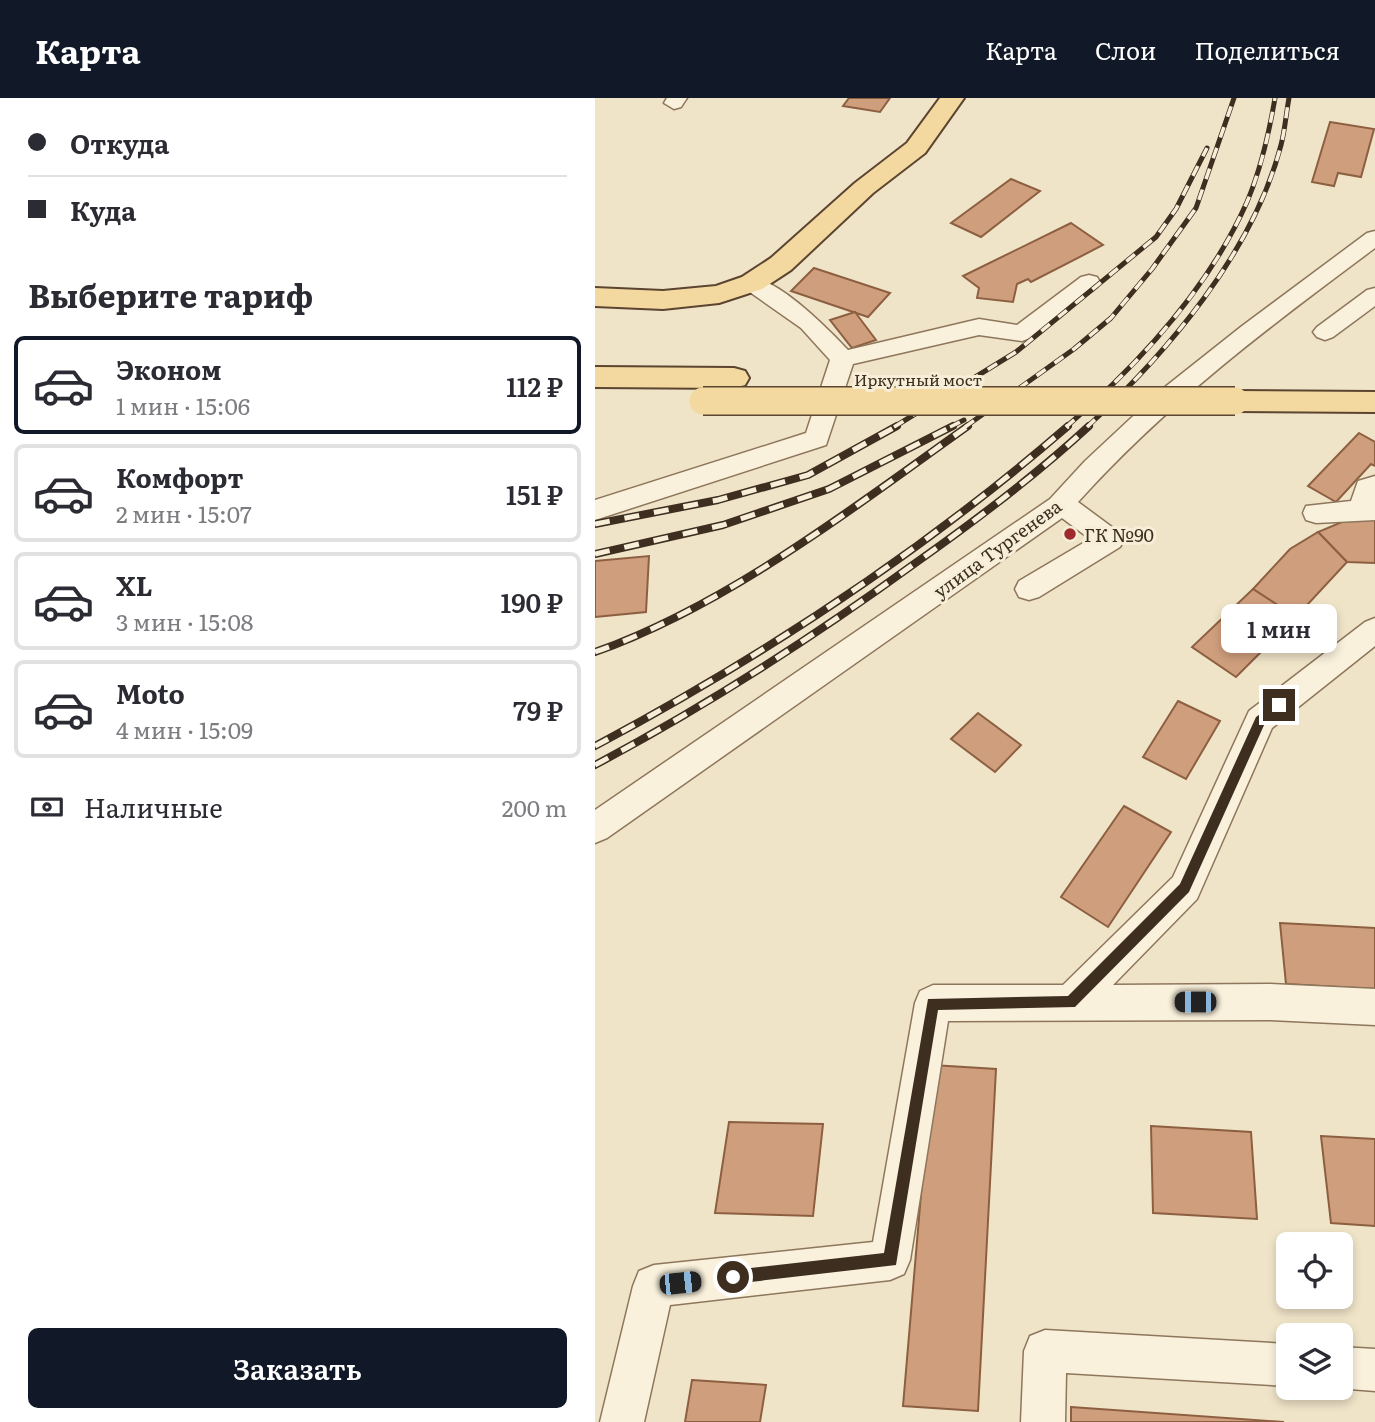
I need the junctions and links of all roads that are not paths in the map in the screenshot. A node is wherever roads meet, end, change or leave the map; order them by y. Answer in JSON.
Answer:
{"nodes":[{"id":1,"x":952,"y":98,"type":"edge"},
{"id":2,"x":1375,"y":238,"type":"edge"},
{"id":3,"x":1090,"y":282,"type":"dead end"},
{"id":4,"x":752,"y":283,"type":"junction"},
{"id":5,"x":1375,"y":295,"type":"edge"},
{"id":6,"x":595,"y":297,"type":"edge"},
{"id":7,"x":1325,"y":332,"type":"dead end"},
{"id":8,"x":843,"y":359,"type":"junction"},
{"id":9,"x":595,"y":377,"type":"edge"},
{"id":10,"x":1375,"y":382,"type":"edge"},
{"id":11,"x":1238,"y":392,"type":"junction"},
{"id":12,"x":595,"y":399,"type":"edge"},
{"id":13,"x":1375,"y":401,"type":"edge"},
{"id":14,"x":1375,"y":486,"type":"edge"},
{"id":15,"x":1061,"y":503,"type":"junction"},
{"id":16,"x":595,"y":510,"type":"edge"},
{"id":17,"x":1368,"y":510,"type":"edge"},
{"id":18,"x":1316,"y":513,"type":"dead end"},
{"id":19,"x":1029,"y":589,"type":"dead end"},
{"id":20,"x":1375,"y":630,"type":"edge"},
{"id":21,"x":595,"y":828,"type":"edge"},
{"id":22,"x":1070,"y":1002,"type":"junction"},
{"id":23,"x":1375,"y":1007,"type":"edge"},
{"id":24,"x":1276,"y":1364,"type":"edge"},
{"id":25,"x":1353,"y":1369,"type":"edge"},
{"id":26,"x":1375,"y":1370,"type":"edge"},
{"id":27,"x":622,"y":1422,"type":"edge"},
{"id":28,"x":1043,"y":1422,"type":"edge"}],
"edges":[{"from":1,"to":4,"type":"main road"},
{"from":2,"to":15,"type":"street","name":"улица Тургенева"},
{"from":3,"to":8,"type":"street"},
{"from":4,"to":6,"type":"main road"},
{"from":4,"to":8,"type":"street"},
{"from":5,"to":7,"type":"street"},
{"from":8,"to":16,"type":"street"},
{"from":9,"to":11,"type":"main road","name":"Иркутный мост"},
{"from":10,"to":11,"type":"main road"},
{"from":11,"to":12,"type":"main road","name":"Иркутный мост","bridge":true},
{"from":11,"to":13,"type":"main road"},
{"from":14,"to":17,"type":"street"},
{"from":15,"to":19,"type":"street"},
{"from":15,"to":21,"type":"street","name":"улица Тургенева"},
{"from":17,"to":18,"type":"street"},
{"from":20,"to":22,"type":"street"},
{"from":22,"to":23,"type":"street"},
{"from":22,"to":27,"type":"street"},
{"from":24,"to":28,"type":"street"},
{"from":25,"to":26,"type":"street"}]}
